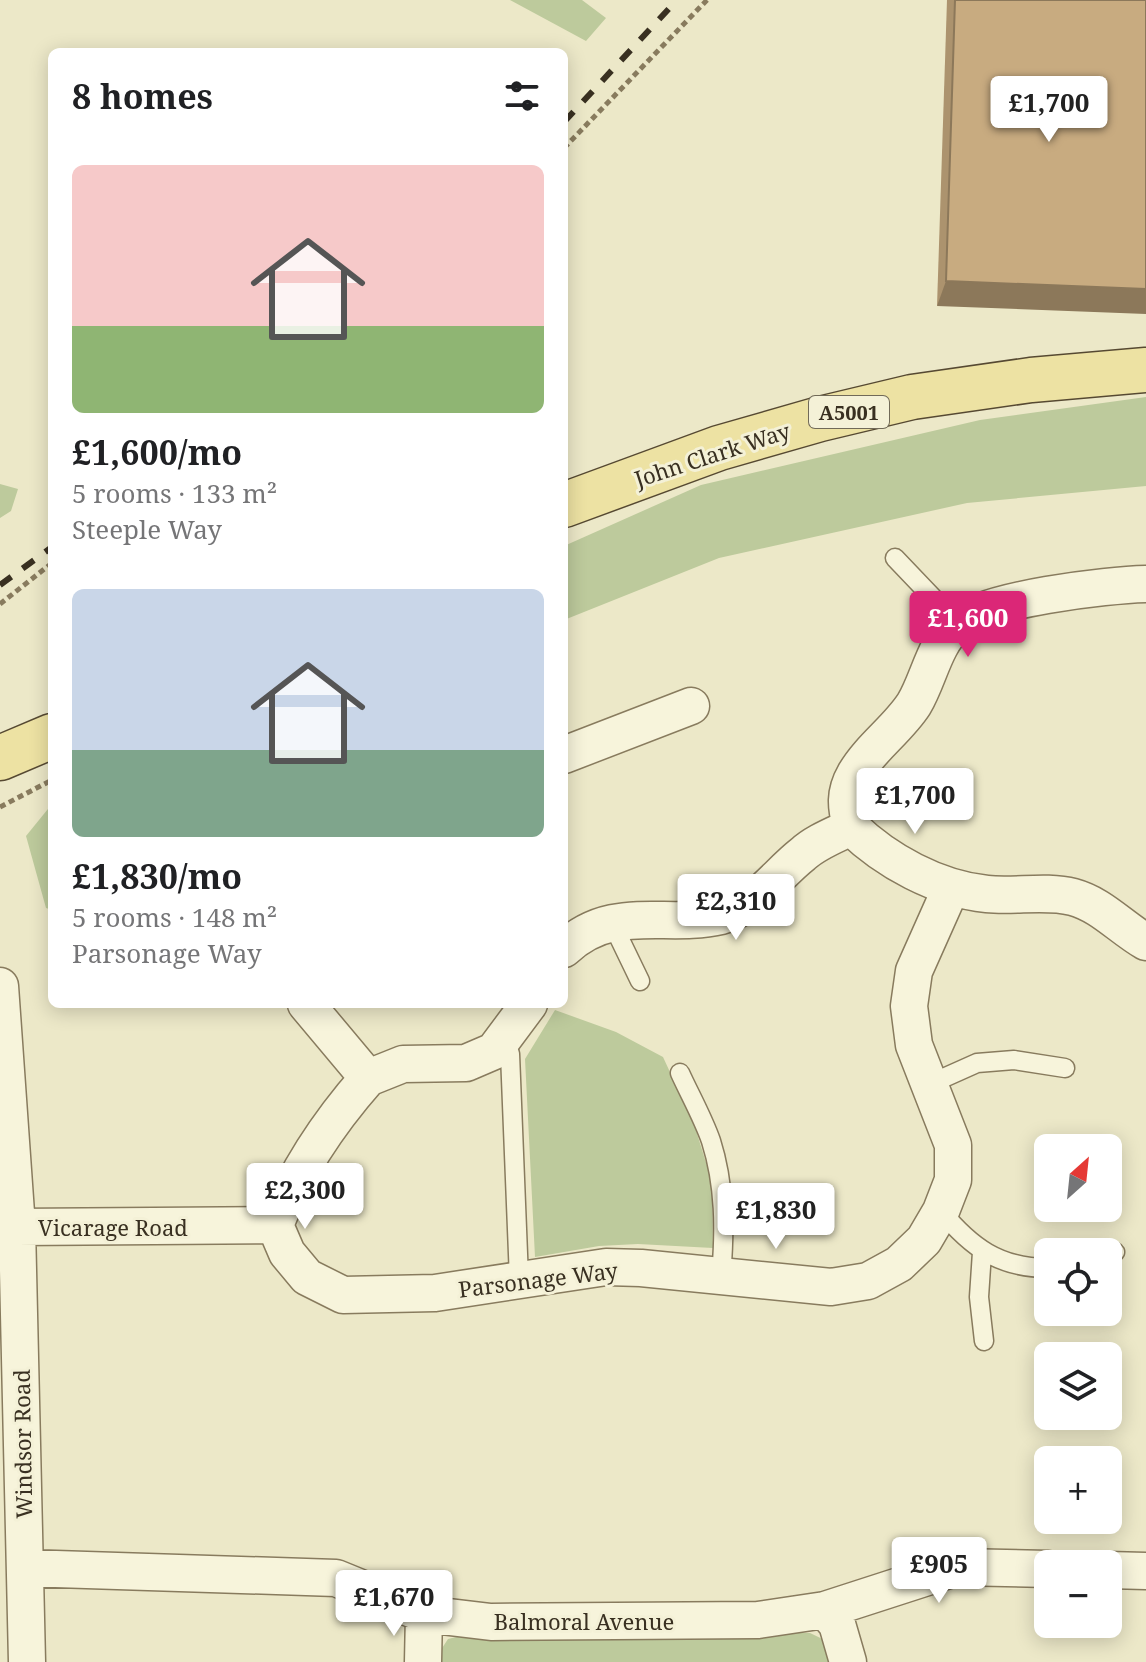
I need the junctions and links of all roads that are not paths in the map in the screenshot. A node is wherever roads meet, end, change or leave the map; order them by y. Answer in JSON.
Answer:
{"nodes":[{"id":1,"x":1146,"y":370,"type":"edge"},
{"id":2,"x":568,"y":504,"type":"edge"},
{"id":3,"x":895,"y":558,"type":"dead end"},
{"id":4,"x":1146,"y":584,"type":"edge"},
{"id":5,"x":957,"y":623,"type":"junction"},
{"id":6,"x":691,"y":706,"type":"dead end"},
{"id":7,"x":48,"y":738,"type":"edge"},
{"id":8,"x":568,"y":753,"type":"edge"},
{"id":9,"x":0,"y":758,"type":"edge"},
{"id":10,"x":851,"y":827,"type":"junction"},
{"id":11,"x":951,"y":888,"type":"junction"},
{"id":12,"x":580,"y":928,"type":"edge"},
{"id":13,"x":1146,"y":942,"type":"edge"},
{"id":14,"x":640,"y":981,"type":"dead end"},
{"id":15,"x":0,"y":986,"type":"edge"},
{"id":16,"x":309,"y":1008,"type":"edge"},
{"id":17,"x":526,"y":1008,"type":"edge"},
{"id":18,"x":504,"y":1039,"type":"junction"},
{"id":19,"x":1065,"y":1068,"type":"dead end"},
{"id":20,"x":2,"y":1070,"type":"edge"},
{"id":21,"x":680,"y":1073,"type":"dead end"},
{"id":22,"x":368,"y":1078,"type":"junction"},
{"id":23,"x":930,"y":1084,"type":"junction"},
{"id":24,"x":941,"y":1211,"type":"junction"},
{"id":25,"x":275,"y":1225,"type":"junction"},
{"id":26,"x":17,"y":1227,"type":"junction"},
{"id":27,"x":982,"y":1252,"type":"junction"},
{"id":28,"x":1034,"y":1266,"type":"edge"},
{"id":29,"x":721,"y":1276,"type":"junction"},
{"id":30,"x":519,"y":1279,"type":"junction"},
{"id":31,"x":984,"y":1341,"type":"dead end"},
{"id":32,"x":25,"y":1568,"type":"junction"},
{"id":33,"x":1034,"y":1569,"type":"edge"},
{"id":34,"x":1122,"y":1570,"type":"edge"},
{"id":35,"x":1146,"y":1571,"type":"edge"},
{"id":36,"x":825,"y":1610,"type":"junction"},
{"id":37,"x":424,"y":1614,"type":"junction"},
{"id":38,"x":27,"y":1662,"type":"edge"},
{"id":39,"x":423,"y":1662,"type":"edge"},
{"id":40,"x":848,"y":1662,"type":"edge"}],
"edges":[{"from":1,"to":2,"type":"main road","name":"John Clark Way","number":"A5001"},
{"from":3,"to":5,"type":"lane"},
{"from":4,"to":5,"type":"street"},
{"from":5,"to":10,"type":"street"},
{"from":6,"to":8,"type":"street"},
{"from":7,"to":9,"type":"main road"},
{"from":10,"to":11,"type":"street"},
{"from":10,"to":12,"type":"street"},
{"from":11,"to":13,"type":"street"},
{"from":11,"to":23,"type":"street","name":"Parsonage Way"},
{"from":12,"to":14,"type":"lane"},
{"from":15,"to":20,"type":"street","name":"Windsor Road"},
{"from":16,"to":22,"type":"street"},
{"from":17,"to":18,"type":"street"},
{"from":18,"to":22,"type":"street"},
{"from":18,"to":30,"type":"lane"},
{"from":19,"to":23,"type":"lane"},
{"from":20,"to":26,"type":"street","name":"Windsor Road"},
{"from":21,"to":29,"type":"lane"},
{"from":22,"to":25,"type":"street"},
{"from":23,"to":24,"type":"street","name":"Parsonage Way"},
{"from":24,"to":27,"type":"lane"},
{"from":24,"to":29,"type":"street","name":"Parsonage Way"},
{"from":25,"to":26,"type":"street","name":"Vicarage Road"},
{"from":25,"to":30,"type":"street","name":"Parsonage Way"},
{"from":26,"to":32,"type":"street","name":"Windsor Road"},
{"from":27,"to":28,"type":"lane"},
{"from":27,"to":31,"type":"lane"},
{"from":29,"to":30,"type":"street","name":"Parsonage Way"},
{"from":32,"to":37,"type":"street","name":"Balmoral Avenue"},
{"from":32,"to":38,"type":"street","name":"Windsor Road"},
{"from":33,"to":36,"type":"street","name":"Balmoral Avenue"},
{"from":34,"to":35,"type":"street"},
{"from":36,"to":37,"type":"street","name":"Balmoral Avenue"},
{"from":36,"to":40,"type":"street"},
{"from":37,"to":39,"type":"street"}]}
